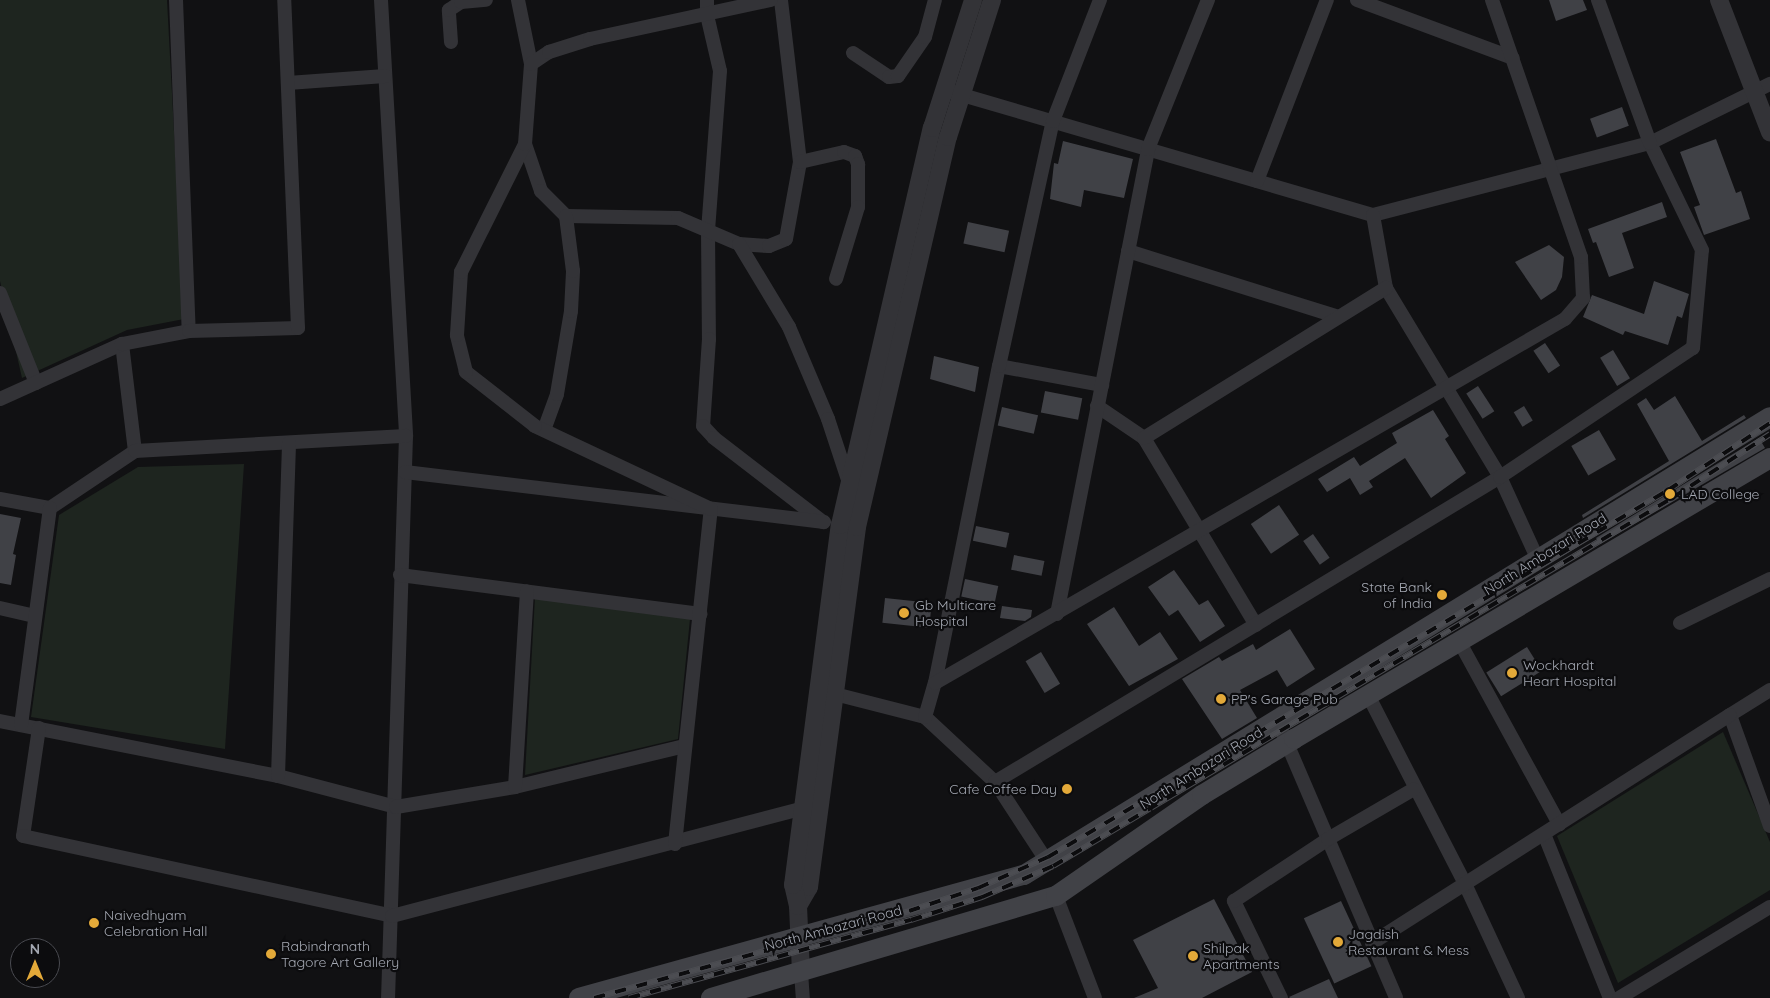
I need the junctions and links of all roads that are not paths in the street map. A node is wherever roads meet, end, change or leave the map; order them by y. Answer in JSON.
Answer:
{"nodes":[{"id":1,"x":176,"y":0,"type":"edge"},
{"id":2,"x":284,"y":0,"type":"edge"},
{"id":3,"x":381,"y":0,"type":"edge"},
{"id":4,"x":486,"y":0,"type":"edge"},
{"id":5,"x":518,"y":0,"type":"edge"},
{"id":6,"x":707,"y":0,"type":"edge"},
{"id":7,"x":772,"y":0,"type":"edge"},
{"id":8,"x":781,"y":0,"type":"edge"},
{"id":9,"x":935,"y":0,"type":"edge"},
{"id":10,"x":973,"y":0,"type":"edge"},
{"id":11,"x":992,"y":0,"type":"edge"},
{"id":12,"x":1100,"y":0,"type":"edge"},
{"id":13,"x":1208,"y":0,"type":"edge"},
{"id":14,"x":1327,"y":0,"type":"edge"},
{"id":15,"x":1356,"y":0,"type":"edge"},
{"id":16,"x":1492,"y":0,"type":"edge"},
{"id":17,"x":1598,"y":0,"type":"edge"},
{"id":18,"x":1719,"y":0,"type":"edge"},
{"id":19,"x":707,"y":15,"type":"junction"},
{"id":20,"x":451,"y":42,"type":"dead end"},
{"id":21,"x":853,"y":53,"type":"dead end"},
{"id":22,"x":1513,"y":58,"type":"junction"},
{"id":23,"x":530,"y":64,"type":"junction"},
{"id":24,"x":385,"y":76,"type":"junction"},
{"id":25,"x":288,"y":83,"type":"junction"},
{"id":26,"x":1762,"y":88,"type":"edge"},
{"id":27,"x":952,"y":92,"type":"junction"},
{"id":28,"x":1053,"y":121,"type":"junction"},
{"id":29,"x":1770,"y":132,"type":"edge"},
{"id":30,"x":1650,"y":143,"type":"junction"},
{"id":31,"x":525,"y":144,"type":"junction"},
{"id":32,"x":1148,"y":149,"type":"junction"},
{"id":33,"x":800,"y":162,"type":"junction"},
{"id":34,"x":1552,"y":168,"type":"junction"},
{"id":35,"x":1256,"y":181,"type":"junction"},
{"id":36,"x":1373,"y":215,"type":"junction"},
{"id":37,"x":566,"y":216,"type":"junction"},
{"id":38,"x":708,"y":231,"type":"junction"},
{"id":39,"x":739,"y":244,"type":"junction"},
{"id":40,"x":1128,"y":251,"type":"junction"},
{"id":41,"x":836,"y":279,"type":"dead end"},
{"id":42,"x":1386,"y":288,"type":"junction"},
{"id":43,"x":0,"y":293,"type":"edge"},
{"id":44,"x":1338,"y":317,"type":"junction"},
{"id":45,"x":189,"y":331,"type":"junction"},
{"id":46,"x":122,"y":344,"type":"junction"},
{"id":47,"x":999,"y":366,"type":"junction"},
{"id":48,"x":36,"y":383,"type":"junction"},
{"id":49,"x":1102,"y":385,"type":"junction"},
{"id":50,"x":1445,"y":386,"type":"junction"},
{"id":51,"x":0,"y":399,"type":"edge"},
{"id":52,"x":1098,"y":406,"type":"junction"},
{"id":53,"x":1770,"y":417,"type":"edge"},
{"id":54,"x":544,"y":430,"type":"junction"},
{"id":55,"x":406,"y":436,"type":"junction"},
{"id":56,"x":1144,"y":438,"type":"junction"},
{"id":57,"x":290,"y":443,"type":"junction"},
{"id":58,"x":136,"y":451,"type":"junction"},
{"id":59,"x":1770,"y":458,"type":"edge"},
{"id":60,"x":405,"y":472,"type":"junction"},
{"id":61,"x":1500,"y":477,"type":"junction"},
{"id":62,"x":848,"y":480,"type":"junction"},
{"id":63,"x":0,"y":499,"type":"edge"},
{"id":64,"x":50,"y":508,"type":"junction"},
{"id":65,"x":711,"y":509,"type":"junction"},
{"id":66,"x":840,"y":525,"type":"junction"},
{"id":67,"x":1201,"y":531,"type":"junction"},
{"id":68,"x":1537,"y":558,"type":"junction"},
{"id":69,"x":400,"y":575,"type":"junction"},
{"id":70,"x":1770,"y":579,"type":"edge"},
{"id":71,"x":527,"y":591,"type":"junction"},
{"id":72,"x":0,"y":608,"type":"edge"},
{"id":73,"x":700,"y":614,"type":"junction"},
{"id":74,"x":1057,"y":614,"type":"junction"},
{"id":75,"x":34,"y":616,"type":"junction"},
{"id":76,"x":1680,"y":623,"type":"dead end"},
{"id":77,"x":1256,"y":625,"type":"junction"},
{"id":78,"x":1459,"y":641,"type":"junction"},
{"id":79,"x":936,"y":684,"type":"junction"},
{"id":80,"x":1770,"y":690,"type":"edge"},
{"id":81,"x":824,"y":692,"type":"junction"},
{"id":82,"x":1368,"y":695,"type":"junction"},
{"id":83,"x":1730,"y":715,"type":"junction"},
{"id":84,"x":925,"y":717,"type":"junction"},
{"id":85,"x":1277,"y":720,"type":"junction"},
{"id":86,"x":0,"y":721,"type":"edge"},
{"id":87,"x":21,"y":725,"type":"junction"},
{"id":88,"x":38,"y":728,"type":"junction"},
{"id":89,"x":1289,"y":742,"type":"junction"},
{"id":90,"x":686,"y":746,"type":"junction"},
{"id":91,"x":278,"y":776,"type":"junction"},
{"id":92,"x":995,"y":782,"type":"junction"},
{"id":93,"x":514,"y":787,"type":"junction"},
{"id":94,"x":1414,"y":789,"type":"junction"},
{"id":95,"x":396,"y":807,"type":"junction"},
{"id":96,"x":803,"y":808,"type":"junction"},
{"id":97,"x":1559,"y":824,"type":"junction"},
{"id":98,"x":1770,"y":826,"type":"edge"},
{"id":99,"x":1544,"y":834,"type":"junction"},
{"id":100,"x":1328,"y":839,"type":"junction"},
{"id":101,"x":675,"y":844,"type":"junction"},
{"id":102,"x":1048,"y":863,"type":"junction"},
{"id":103,"x":1465,"y":884,"type":"junction"},
{"id":104,"x":1056,"y":896,"type":"junction"},
{"id":105,"x":798,"y":906,"type":"junction"},
{"id":106,"x":1770,"y":907,"type":"edge"},
{"id":107,"x":392,"y":916,"type":"junction"},
{"id":108,"x":800,"y":936,"type":"junction"},
{"id":109,"x":1372,"y":943,"type":"junction"},
{"id":110,"x":801,"y":972,"type":"junction"},
{"id":111,"x":745,"y":993,"type":"edge"},
{"id":112,"x":388,"y":998,"type":"edge"},
{"id":113,"x":579,"y":998,"type":"edge"},
{"id":114,"x":711,"y":998,"type":"edge"},
{"id":115,"x":803,"y":998,"type":"edge"},
{"id":116,"x":1095,"y":998,"type":"edge"},
{"id":117,"x":1281,"y":998,"type":"edge"},
{"id":118,"x":1396,"y":998,"type":"edge"},
{"id":119,"x":1518,"y":998,"type":"edge"},
{"id":120,"x":1610,"y":998,"type":"edge"},
{"id":121,"x":1619,"y":998,"type":"edge"}],
"edges":[{"from":1,"to":45,"type":"street"},
{"from":2,"to":25,"type":"street"},
{"from":3,"to":24,"type":"street"},
{"from":4,"to":20,"type":"street"},
{"from":5,"to":23,"type":"street"},
{"from":6,"to":19,"type":"street"},
{"from":7,"to":19,"type":"street"},
{"from":8,"to":33,"type":"street"},
{"from":9,"to":21,"type":"street"},
{"from":10,"to":27,"type":"street"},
{"from":11,"to":27,"type":"street"},
{"from":12,"to":28,"type":"street"},
{"from":13,"to":32,"type":"street"},
{"from":14,"to":35,"type":"street"},
{"from":15,"to":22,"type":"street"},
{"from":16,"to":22,"type":"street"},
{"from":17,"to":30,"type":"street"},
{"from":18,"to":26,"type":"street"},
{"from":19,"to":23,"type":"street"},
{"from":19,"to":38,"type":"street"},
{"from":22,"to":34,"type":"street"},
{"from":23,"to":31,"type":"street"},
{"from":24,"to":25,"type":"street"},
{"from":24,"to":55,"type":"street"},
{"from":25,"to":45,"type":"street"},
{"from":26,"to":29,"type":"street"},
{"from":26,"to":30,"type":"street"},
{"from":27,"to":28,"type":"street"},
{"from":27,"to":62,"type":"street"},
{"from":27,"to":66,"type":"street"},
{"from":28,"to":32,"type":"street"},
{"from":28,"to":47,"type":"street"},
{"from":30,"to":34,"type":"street"},
{"from":30,"to":61,"type":"street"},
{"from":31,"to":37,"type":"street"},
{"from":31,"to":54,"type":"street"},
{"from":32,"to":35,"type":"street"},
{"from":32,"to":40,"type":"street"},
{"from":33,"to":39,"type":"street"},
{"from":33,"to":41,"type":"street"},
{"from":34,"to":36,"type":"street"},
{"from":34,"to":50,"type":"street"},
{"from":35,"to":36,"type":"street"},
{"from":36,"to":42,"type":"street"},
{"from":37,"to":38,"type":"street"},
{"from":37,"to":54,"type":"street"},
{"from":38,"to":39,"type":"street"},
{"from":38,"to":66,"type":"street"},
{"from":39,"to":62,"type":"street"},
{"from":40,"to":44,"type":"street"},
{"from":40,"to":49,"type":"street"},
{"from":42,"to":44,"type":"street"},
{"from":42,"to":50,"type":"street"},
{"from":43,"to":48,"type":"street"},
{"from":44,"to":56,"type":"street"},
{"from":45,"to":46,"type":"street"},
{"from":46,"to":48,"type":"street"},
{"from":46,"to":58,"type":"street"},
{"from":47,"to":49,"type":"street"},
{"from":47,"to":79,"type":"street"},
{"from":48,"to":51,"type":"street"},
{"from":49,"to":52,"type":"street"},
{"from":50,"to":61,"type":"street"},
{"from":50,"to":67,"type":"street"},
{"from":52,"to":56,"type":"street"},
{"from":52,"to":74,"type":"street"},
{"from":53,"to":68,"type":"main road","name":"North Ambazari Road"},
{"from":54,"to":65,"type":"street"},
{"from":55,"to":57,"type":"street"},
{"from":55,"to":60,"type":"street"},
{"from":56,"to":67,"type":"street"},
{"from":57,"to":58,"type":"street"},
{"from":57,"to":91,"type":"street"},
{"from":58,"to":64,"type":"street"},
{"from":59,"to":78,"type":"main road","name":"North Ambazari Road"},
{"from":60,"to":65,"type":"street"},
{"from":60,"to":69,"type":"street"},
{"from":61,"to":68,"type":"street"},
{"from":61,"to":77,"type":"street"},
{"from":62,"to":66,"type":"street"},
{"from":63,"to":64,"type":"street"},
{"from":64,"to":75,"type":"street"},
{"from":65,"to":66,"type":"street"},
{"from":65,"to":73,"type":"street"},
{"from":66,"to":81,"type":"street"},
{"from":67,"to":74,"type":"street"},
{"from":67,"to":77,"type":"street"},
{"from":68,"to":85,"type":"main road","name":"North Ambazari Road"},
{"from":69,"to":71,"type":"street"},
{"from":69,"to":95,"type":"street"},
{"from":70,"to":76,"type":"street"},
{"from":71,"to":73,"type":"street"},
{"from":71,"to":93,"type":"street"},
{"from":72,"to":75,"type":"street"},
{"from":73,"to":90,"type":"street"},
{"from":74,"to":79,"type":"street"},
{"from":75,"to":87,"type":"street"},
{"from":77,"to":92,"type":"street"},
{"from":78,"to":82,"type":"main road","name":"North Ambazari Road"},
{"from":78,"to":97,"type":"street"},
{"from":79,"to":84,"type":"street"},
{"from":80,"to":83,"type":"street"},
{"from":81,"to":84,"type":"street"},
{"from":81,"to":96,"type":"street"},
{"from":81,"to":105,"type":"street"},
{"from":82,"to":89,"type":"main road","name":"North Ambazari Road"},
{"from":82,"to":94,"type":"street"},
{"from":83,"to":97,"type":"street"},
{"from":83,"to":98,"type":"street"},
{"from":84,"to":92,"type":"street"},
{"from":85,"to":89,"type":"street"},
{"from":85,"to":102,"type":"main road","name":"North Ambazari Road"},
{"from":86,"to":87,"type":"street"},
{"from":87,"to":88,"type":"street"},
{"from":88,"to":91,"type":"street"},
{"from":88,"to":107,"type":"street"},
{"from":89,"to":100,"type":"street"},
{"from":89,"to":104,"type":"main road","name":"North Ambazari Road"},
{"from":90,"to":93,"type":"street"},
{"from":90,"to":101,"type":"street"},
{"from":91,"to":95,"type":"street"},
{"from":92,"to":102,"type":"street"},
{"from":93,"to":95,"type":"street"},
{"from":94,"to":100,"type":"street"},
{"from":94,"to":103,"type":"street"},
{"from":95,"to":107,"type":"street"},
{"from":96,"to":101,"type":"street"},
{"from":96,"to":105,"type":"street"},
{"from":97,"to":99,"type":"street"},
{"from":99,"to":103,"type":"street"},
{"from":99,"to":120,"type":"street"},
{"from":100,"to":109,"type":"street"},
{"from":100,"to":117,"type":"street"},
{"from":101,"to":107,"type":"street"},
{"from":102,"to":108,"type":"main road","name":"North Ambazari Road"},
{"from":103,"to":109,"type":"street"},
{"from":103,"to":119,"type":"street"},
{"from":104,"to":110,"type":"main road","name":"North Ambazari Road"},
{"from":104,"to":116,"type":"street"},
{"from":105,"to":108,"type":"street"},
{"from":106,"to":121,"type":"street"},
{"from":107,"to":112,"type":"street"},
{"from":108,"to":110,"type":"street"},
{"from":108,"to":113,"type":"main road","name":"North Ambazari Road"},
{"from":109,"to":118,"type":"street"},
{"from":110,"to":111,"type":"main road","name":"North Ambazari Road"},
{"from":110,"to":115,"type":"street"},
{"from":111,"to":114,"type":"main road","name":"North Ambazari Road"}]}
